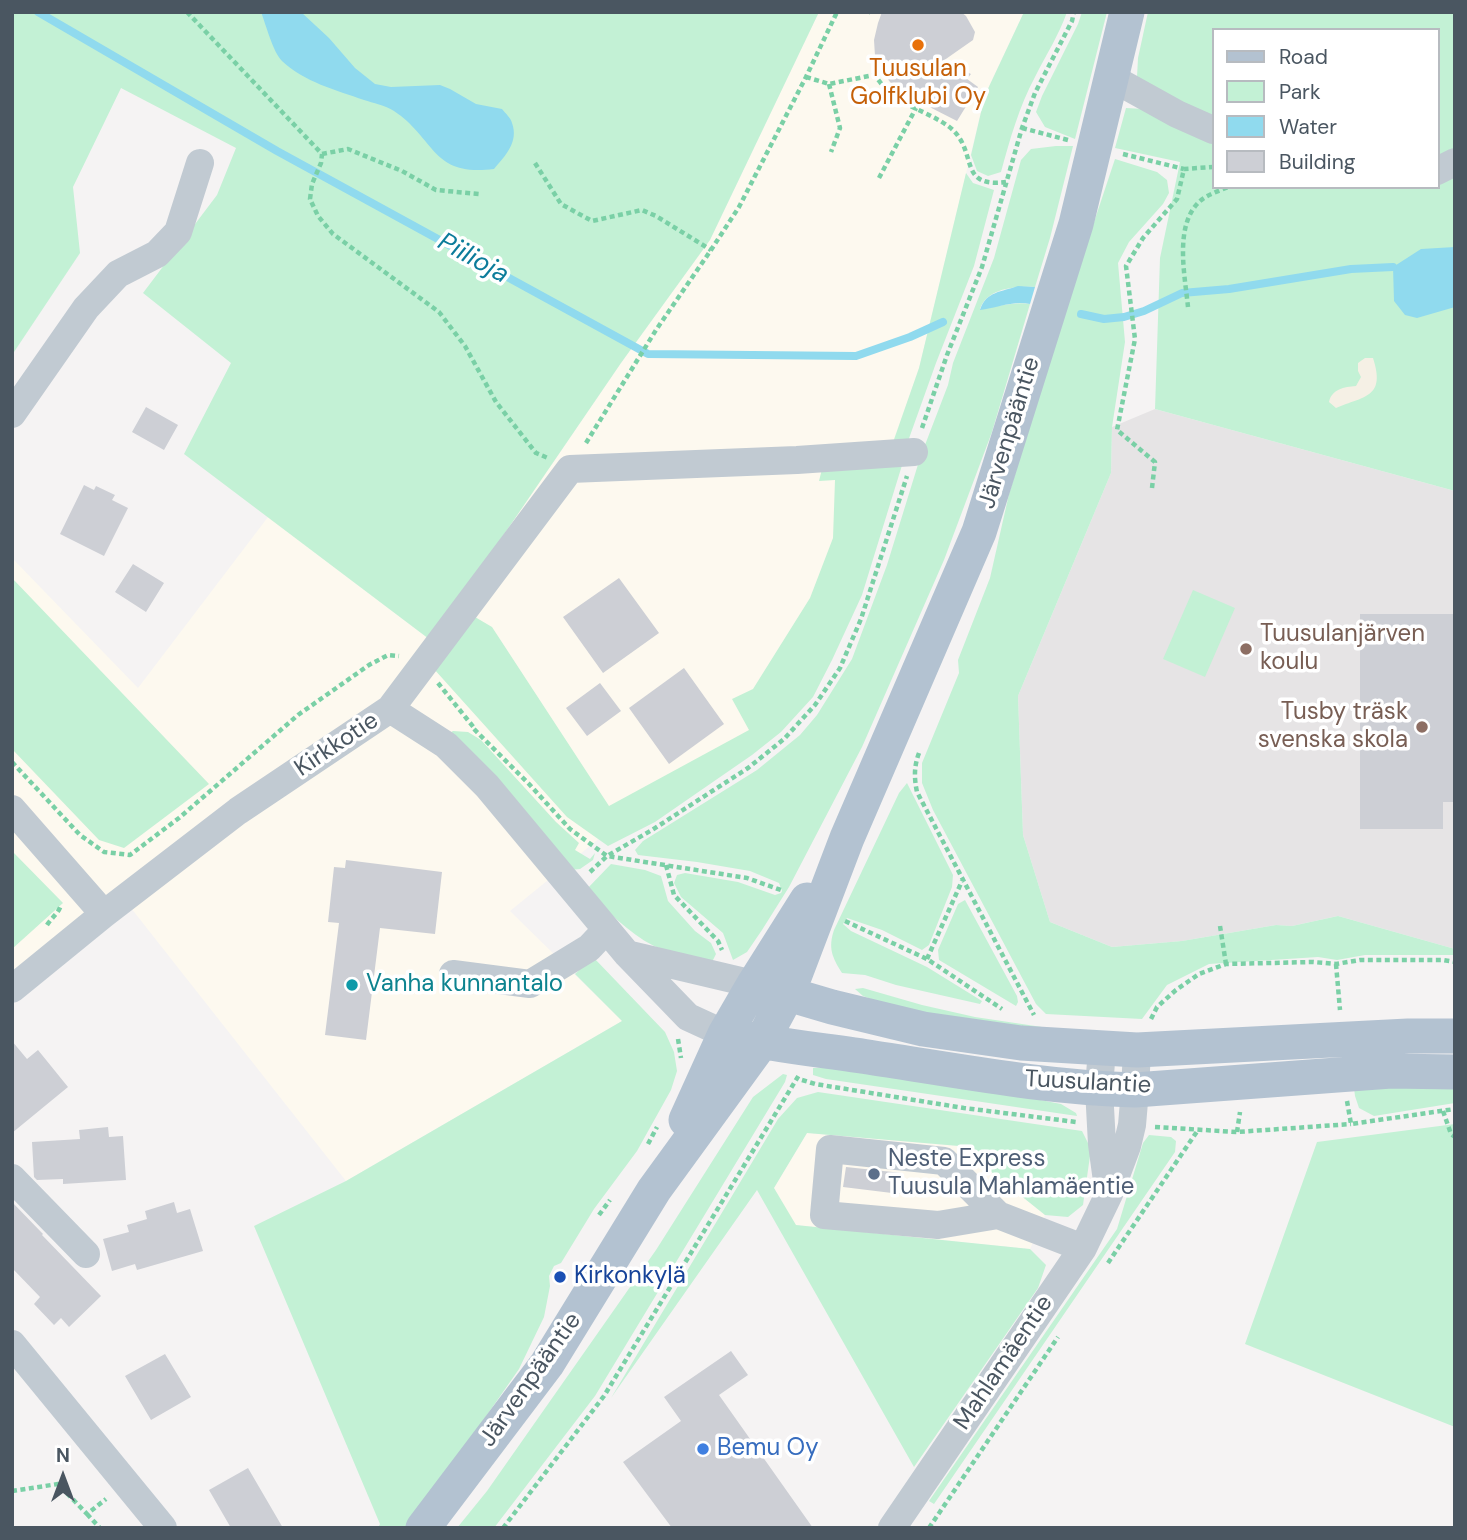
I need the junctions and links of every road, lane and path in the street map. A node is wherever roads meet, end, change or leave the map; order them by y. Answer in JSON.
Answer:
{"nodes":[{"id":1,"x":187,"y":12,"type":"edge"},
{"id":2,"x":837,"y":12,"type":"edge"},
{"id":3,"x":1074,"y":12,"type":"edge"},
{"id":4,"x":1127,"y":12,"type":"edge"},
{"id":5,"x":806,"y":77,"type":"junction"},
{"id":6,"x":1112,"y":78,"type":"junction"},
{"id":7,"x":829,"y":85,"type":"junction"},
{"id":8,"x":916,"y":108,"type":"junction"},
{"id":9,"x":1022,"y":128,"type":"junction"},
{"id":10,"x":1212,"y":130,"type":"edge"},
{"id":11,"x":1074,"y":142,"type":"dead end"},
{"id":12,"x":831,"y":152,"type":"dead end"},
{"id":13,"x":1115,"y":152,"type":"dead end"},
{"id":14,"x":322,"y":154,"type":"junction"},
{"id":15,"x":1455,"y":162,"type":"edge"},
{"id":16,"x":200,"y":163,"type":"dead end"},
{"id":17,"x":535,"y":163,"type":"dead end"},
{"id":18,"x":1212,"y":167,"type":"edge"},
{"id":19,"x":1184,"y":169,"type":"junction"},
{"id":20,"x":1439,"y":170,"type":"edge"},
{"id":21,"x":880,"y":178,"type":"dead end"},
{"id":22,"x":1006,"y":182,"type":"junction"},
{"id":23,"x":1224,"y":189,"type":"edge"},
{"id":24,"x":479,"y":194,"type":"dead end"},
{"id":25,"x":711,"y":250,"type":"junction"},
{"id":26,"x":1188,"y":307,"type":"dead end"},
{"id":27,"x":12,"y":414,"type":"edge"},
{"id":28,"x":914,"y":452,"type":"junction"},
{"id":29,"x":570,"y":469,"type":"junction"},
{"id":30,"x":1152,"y":488,"type":"dead end"},
{"id":31,"x":424,"y":664,"type":"junction"},
{"id":32,"x":390,"y":709,"type":"junction"},
{"id":33,"x":475,"y":729,"type":"dead end"},
{"id":34,"x":922,"y":744,"type":"dead end"},
{"id":35,"x":12,"y":762,"type":"edge"},
{"id":36,"x":12,"y":809,"type":"edge"},
{"id":37,"x":847,"y":838,"type":"junction"},
{"id":38,"x":963,"y":881,"type":"junction"},
{"id":39,"x":782,"y":890,"type":"dead end"},
{"id":40,"x":62,"y":897,"type":"dead end"},
{"id":41,"x":104,"y":914,"type":"junction"},
{"id":42,"x":845,"y":921,"type":"dead end"},
{"id":43,"x":1220,"y":926,"type":"dead end"},
{"id":44,"x":606,"y":930,"type":"junction"},
{"id":45,"x":63,"y":947,"type":"junction"},
{"id":46,"x":627,"y":954,"type":"junction"},
{"id":47,"x":927,"y":959,"type":"junction"},
{"id":48,"x":1455,"y":962,"type":"edge"},
{"id":49,"x":1226,"y":964,"type":"junction"},
{"id":50,"x":1336,"y":964,"type":"junction"},
{"id":51,"x":453,"y":974,"type":"dead end"},
{"id":52,"x":754,"y":984,"type":"junction"},
{"id":53,"x":12,"y":989,"type":"edge"},
{"id":54,"x":788,"y":993,"type":"junction"},
{"id":55,"x":1340,"y":1010,"type":"dead end"},
{"id":56,"x":1007,"y":1013,"type":"dead end"},
{"id":57,"x":1026,"y":1017,"type":"dead end"},
{"id":58,"x":725,"y":1034,"type":"junction"},
{"id":59,"x":1455,"y":1035,"type":"edge"},
{"id":60,"x":1142,"y":1038,"type":"junction"},
{"id":61,"x":678,"y":1039,"type":"dead end"},
{"id":62,"x":761,"y":1042,"type":"junction"},
{"id":63,"x":811,"y":1048,"type":"junction"},
{"id":64,"x":1102,"y":1048,"type":"junction"},
{"id":65,"x":682,"y":1064,"type":"dead end"},
{"id":66,"x":1455,"y":1072,"type":"edge"},
{"id":67,"x":1099,"y":1089,"type":"junction"},
{"id":68,"x":1136,"y":1090,"type":"junction"},
{"id":69,"x":1347,"y":1100,"type":"dead end"},
{"id":70,"x":1455,"y":1109,"type":"edge"},
{"id":71,"x":1443,"y":1111,"type":"junction"},
{"id":72,"x":660,"y":1121,"type":"dead end"},
{"id":73,"x":1455,"y":1137,"type":"edge"},
{"id":74,"x":643,"y":1154,"type":"dead end"},
{"id":75,"x":12,"y":1178,"type":"edge"},
{"id":76,"x":654,"y":1190,"type":"junction"},
{"id":77,"x":1109,"y":1194,"type":"junction"},
{"id":78,"x":614,"y":1195,"type":"dead end"},
{"id":79,"x":599,"y":1215,"type":"dead end"},
{"id":80,"x":998,"y":1215,"type":"junction"},
{"id":81,"x":1083,"y":1248,"type":"junction"},
{"id":82,"x":86,"y":1254,"type":"dead end"},
{"id":83,"x":12,"y":1344,"type":"edge"},
{"id":84,"x":126,"y":1483,"type":"junction"},
{"id":85,"x":12,"y":1491,"type":"edge"},
{"id":86,"x":87,"y":1514,"type":"junction"},
{"id":87,"x":100,"y":1528,"type":"edge"},
{"id":88,"x":163,"y":1528,"type":"edge"},
{"id":89,"x":423,"y":1528,"type":"edge"},
{"id":90,"x":503,"y":1528,"type":"edge"},
{"id":91,"x":892,"y":1528,"type":"edge"}],
"edges":[{"from":1,"to":14,"type":"path"},
{"from":2,"to":5,"type":"path"},
{"from":3,"to":9,"type":"path"},
{"from":4,"to":6,"type":"main road","name":"Järvenpääntie"},
{"from":5,"to":7,"type":"path"},
{"from":5,"to":25,"type":"path"},
{"from":6,"to":10,"type":"street"},
{"from":6,"to":37,"type":"main road","name":"Järvenpääntie"},
{"from":7,"to":8,"type":"path"},
{"from":7,"to":12,"type":"path"},
{"from":8,"to":21,"type":"path"},
{"from":8,"to":22,"type":"path"},
{"from":9,"to":11,"type":"path"},
{"from":9,"to":22,"type":"path"},
{"from":13,"to":19,"type":"path"},
{"from":14,"to":24,"type":"path"},
{"from":14,"to":29,"type":"path"},
{"from":15,"to":20,"type":"street"},
{"from":16,"to":27,"type":"street"},
{"from":17,"to":25,"type":"path"},
{"from":18,"to":19,"type":"path"},
{"from":19,"to":30,"type":"path"},
{"from":22,"to":28,"type":"path"},
{"from":23,"to":26,"type":"path"},
{"from":25,"to":29,"type":"path"},
{"from":28,"to":29,"type":"street"},
{"from":28,"to":39,"type":"path"},
{"from":29,"to":31,"type":"street"},
{"from":31,"to":32,"type":"street"},
{"from":31,"to":33,"type":"path"},
{"from":31,"to":35,"type":"path"},
{"from":32,"to":41,"type":"street","name":"Kirkkotie"},
{"from":32,"to":44,"type":"street","name":"Kirkkotie"},
{"from":34,"to":38,"type":"path"},
{"from":36,"to":41,"type":"street"},
{"from":37,"to":52,"type":"main road","name":"Järvenpääntie"},
{"from":37,"to":54,"type":"main road","name":"Järvenpääntie"},
{"from":38,"to":47,"type":"path"},
{"from":38,"to":57,"type":"path"},
{"from":40,"to":45,"type":"path"},
{"from":41,"to":45,"type":"street","name":"Kirkkotie"},
{"from":42,"to":47,"type":"path"},
{"from":43,"to":49,"type":"path"},
{"from":44,"to":46,"type":"street","name":"Kirkkotie"},
{"from":44,"to":51,"type":"street"},
{"from":45,"to":53,"type":"street","name":"Kirkkotie"},
{"from":46,"to":52,"type":"street"},
{"from":46,"to":58,"type":"street","name":"Kirkkotie"},
{"from":47,"to":56,"type":"path"},
{"from":48,"to":50,"type":"path"},
{"from":49,"to":50,"type":"path"},
{"from":49,"to":60,"type":"path"},
{"from":50,"to":55,"type":"path"},
{"from":52,"to":54,"type":"main road","name":"Tuusulantie"},
{"from":52,"to":58,"type":"main road","name":"Järvenpääntie"},
{"from":54,"to":62,"type":"main road","name":"Järvenpääntie"},
{"from":54,"to":64,"type":"main road","name":"Tuusulantie"},
{"from":58,"to":62,"type":"main road","name":"Tuusulantie"},
{"from":58,"to":76,"type":"main road","name":"Järvenpääntie"},
{"from":59,"to":60,"type":"main road","name":"Tuusulantie"},
{"from":60,"to":64,"type":"main road","name":"Tuusulantie"},
{"from":60,"to":68,"type":"street","name":"Mahlamäentie"},
{"from":61,"to":65,"type":"path"},
{"from":62,"to":63,"type":"main road","name":"Tuusulantie"},
{"from":62,"to":76,"type":"main road","name":"Järvenpääntie"},
{"from":63,"to":67,"type":"main road","name":"Tuusulantie"},
{"from":63,"to":90,"type":"path"},
{"from":64,"to":67,"type":"street"},
{"from":66,"to":68,"type":"main road","name":"Tuusulantie"},
{"from":67,"to":68,"type":"main road","name":"Tuusulantie"},
{"from":67,"to":77,"type":"street"},
{"from":68,"to":77,"type":"street","name":"Mahlamäentie"},
{"from":69,"to":71,"type":"path"},
{"from":70,"to":71,"type":"path"},
{"from":71,"to":73,"type":"path"},
{"from":72,"to":74,"type":"path"},
{"from":75,"to":82,"type":"street"},
{"from":76,"to":89,"type":"main road","name":"Järvenpääntie"},
{"from":77,"to":81,"type":"street","name":"Mahlamäentie"},
{"from":78,"to":79,"type":"path"},
{"from":80,"to":80,"type":"street"},
{"from":80,"to":81,"type":"street"},
{"from":81,"to":91,"type":"street","name":"Mahlamäentie"},
{"from":83,"to":84,"type":"street"},
{"from":84,"to":86,"type":"path"},
{"from":84,"to":88,"type":"street"},
{"from":85,"to":86,"type":"path"},
{"from":86,"to":87,"type":"path"}]}
